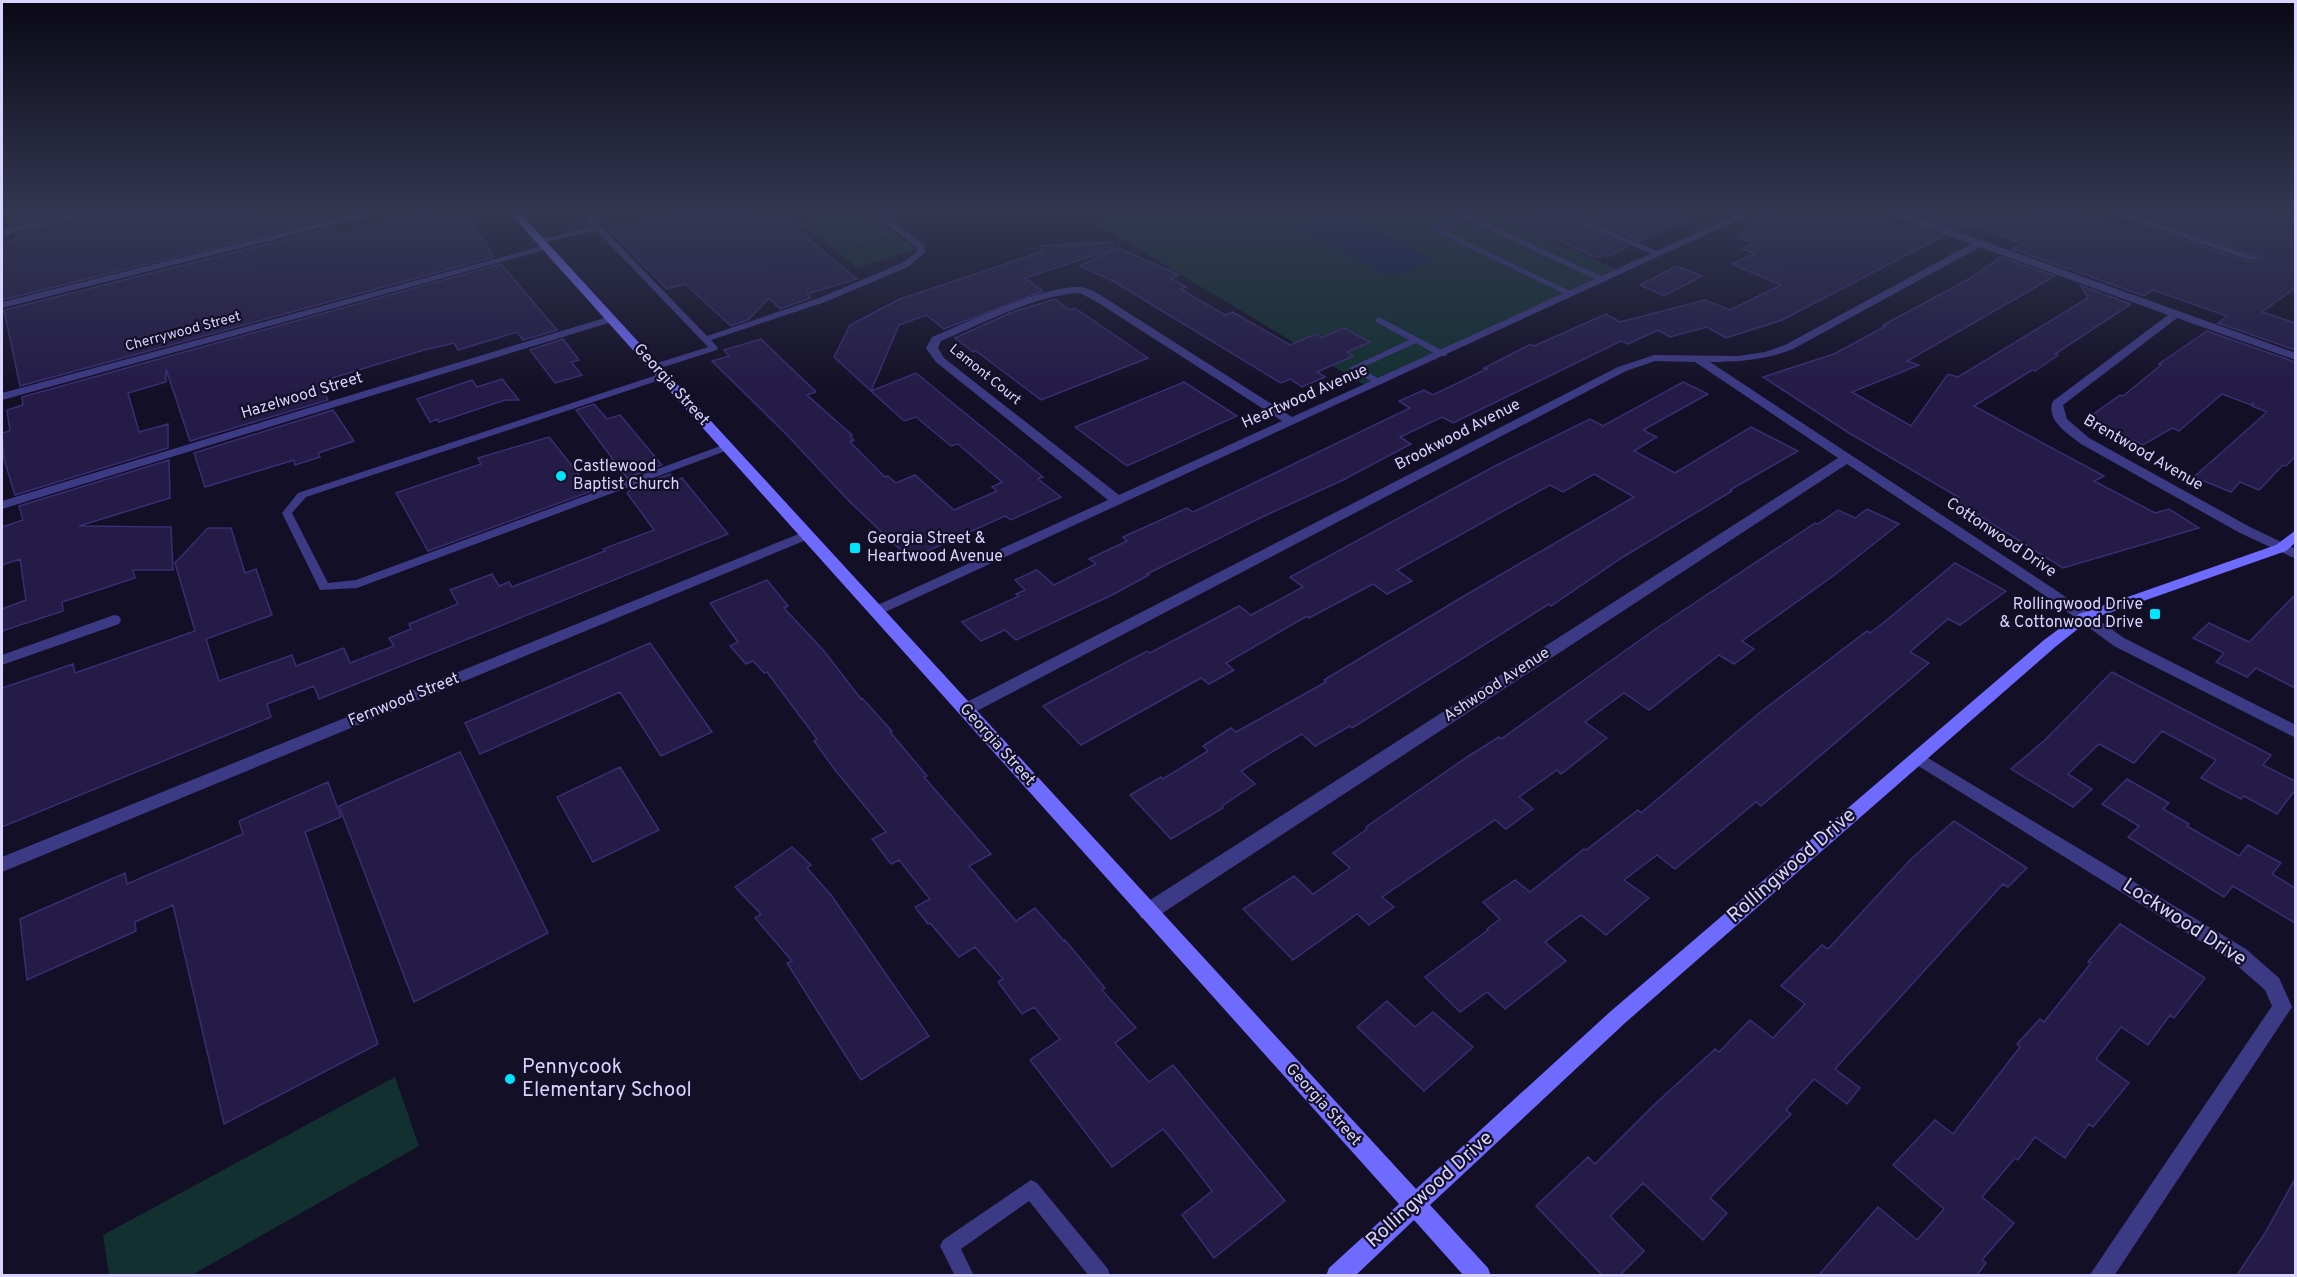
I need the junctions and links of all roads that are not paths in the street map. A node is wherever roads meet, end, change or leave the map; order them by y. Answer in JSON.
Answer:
{"nodes":[{"id":1,"x":133,"y":273,"type":"edge"},
{"id":2,"x":446,"y":273,"type":"edge"},
{"id":3,"x":569,"y":273,"type":"edge"},
{"id":4,"x":642,"y":273,"type":"edge"},
{"id":5,"x":888,"y":273,"type":"edge"},
{"id":6,"x":1527,"y":273,"type":"edge"},
{"id":7,"x":1589,"y":273,"type":"edge"},
{"id":8,"x":1620,"y":273,"type":"edge"},
{"id":9,"x":1925,"y":273,"type":"edge"},
{"id":10,"x":2061,"y":273,"type":"edge"},
{"id":11,"x":1605,"y":280,"type":"junction"},
{"id":12,"x":1572,"y":294,"type":"junction"},
{"id":13,"x":2,"y":305,"type":"edge"},
{"id":14,"x":2176,"y":314,"type":"junction"},
{"id":15,"x":611,"y":319,"type":"junction"},
{"id":16,"x":1379,"y":320,"type":"dead end"},
{"id":17,"x":706,"y":339,"type":"junction"},
{"id":18,"x":1416,"y":340,"type":"junction"},
{"id":19,"x":1442,"y":354,"type":"junction"},
{"id":20,"x":1695,"y":357,"type":"junction"},
{"id":21,"x":2295,"y":357,"type":"edge"},
{"id":22,"x":659,"y":372,"type":"junction"},
{"id":23,"x":1379,"y":382,"type":"junction"},
{"id":24,"x":2,"y":397,"type":"edge"},
{"id":25,"x":1290,"y":421,"type":"junction"},
{"id":26,"x":727,"y":447,"type":"junction"},
{"id":27,"x":1846,"y":458,"type":"junction"},
{"id":28,"x":1117,"y":500,"type":"junction"},
{"id":29,"x":2,"y":505,"type":"edge"},
{"id":30,"x":2295,"y":534,"type":"edge"},
{"id":31,"x":806,"y":535,"type":"junction"},
{"id":32,"x":2288,"y":551,"type":"edge"},
{"id":33,"x":876,"y":611,"type":"junction"},
{"id":34,"x":2084,"y":617,"type":"junction"},
{"id":35,"x":114,"y":620,"type":"dead end"},
{"id":36,"x":2,"y":660,"type":"edge"},
{"id":37,"x":965,"y":710,"type":"junction"},
{"id":38,"x":2295,"y":732,"type":"edge"},
{"id":39,"x":1918,"y":758,"type":"junction"},
{"id":40,"x":2,"y":865,"type":"edge"},
{"id":41,"x":1148,"y":912,"type":"junction"},
{"id":42,"x":1414,"y":1205,"type":"junction"},
{"id":43,"x":965,"y":1275,"type":"edge"},
{"id":44,"x":1101,"y":1275,"type":"edge"},
{"id":45,"x":1337,"y":1275,"type":"edge"},
{"id":46,"x":1480,"y":1275,"type":"edge"},
{"id":47,"x":2100,"y":1275,"type":"edge"}],
"edges":[{"from":1,"to":13,"type":"street"},
{"from":2,"to":24,"type":"street","name":"Cherrywood Street"},
{"from":3,"to":15,"type":"main road","name":"Georgia Street"},
{"from":4,"to":17,"type":"lane"},
{"from":5,"to":17,"type":"lane"},
{"from":6,"to":12,"type":"lane"},
{"from":7,"to":11,"type":"lane"},
{"from":8,"to":11,"type":"street","name":"Heartwood Avenue"},
{"from":9,"to":20,"type":"street","name":"Brookwood Avenue"},
{"from":10,"to":14,"type":"street"},
{"from":11,"to":12,"type":"street","name":"Heartwood Avenue"},
{"from":12,"to":19,"type":"street","name":"Heartwood Avenue"},
{"from":14,"to":21,"type":"street"},
{"from":14,"to":32,"type":"street","name":"Brentwood Avenue"},
{"from":15,"to":22,"type":"main road","name":"Georgia Street"},
{"from":15,"to":29,"type":"street","name":"Hazelwood Street"},
{"from":16,"to":18,"type":"lane"},
{"from":17,"to":22,"type":"lane"},
{"from":18,"to":19,"type":"lane"},
{"from":18,"to":23,"type":"lane"},
{"from":19,"to":23,"type":"street","name":"Heartwood Avenue"},
{"from":20,"to":27,"type":"street","name":"Cottonwood Drive"},
{"from":20,"to":37,"type":"street","name":"Brookwood Avenue"},
{"from":22,"to":26,"type":"main road","name":"Georgia Street"},
{"from":22,"to":26,"type":"lane"},
{"from":23,"to":25,"type":"street","name":"Heartwood Avenue"},
{"from":25,"to":28,"type":"street","name":"Heartwood Avenue"},
{"from":25,"to":28,"type":"street","name":"Lamont Court"},
{"from":26,"to":31,"type":"main road","name":"Georgia Street"},
{"from":27,"to":34,"type":"street","name":"Cottonwood Drive"},
{"from":27,"to":41,"type":"street","name":"Ashwood Avenue"},
{"from":28,"to":33,"type":"street","name":"Heartwood Avenue"},
{"from":30,"to":32,"type":"main road","name":"Rollingwood Drive"},
{"from":31,"to":33,"type":"main road","name":"Georgia Street"},
{"from":31,"to":40,"type":"street","name":"Fernwood Street"},
{"from":32,"to":34,"type":"main road","name":"Rollingwood Drive"},
{"from":33,"to":37,"type":"main road","name":"Georgia Street"},
{"from":34,"to":38,"type":"street","name":"Cottonwood Drive"},
{"from":34,"to":39,"type":"main road","name":"Rollingwood Drive"},
{"from":35,"to":36,"type":"street"},
{"from":37,"to":41,"type":"main road","name":"Georgia Street"},
{"from":39,"to":42,"type":"main road","name":"Rollingwood Drive"},
{"from":39,"to":47,"type":"street","name":"Lockwood Drive"},
{"from":41,"to":42,"type":"main road","name":"Georgia Street"},
{"from":42,"to":45,"type":"main road","name":"Rollingwood Drive"},
{"from":42,"to":46,"type":"main road","name":"Georgia Street"},
{"from":43,"to":44,"type":"lane"}]}
